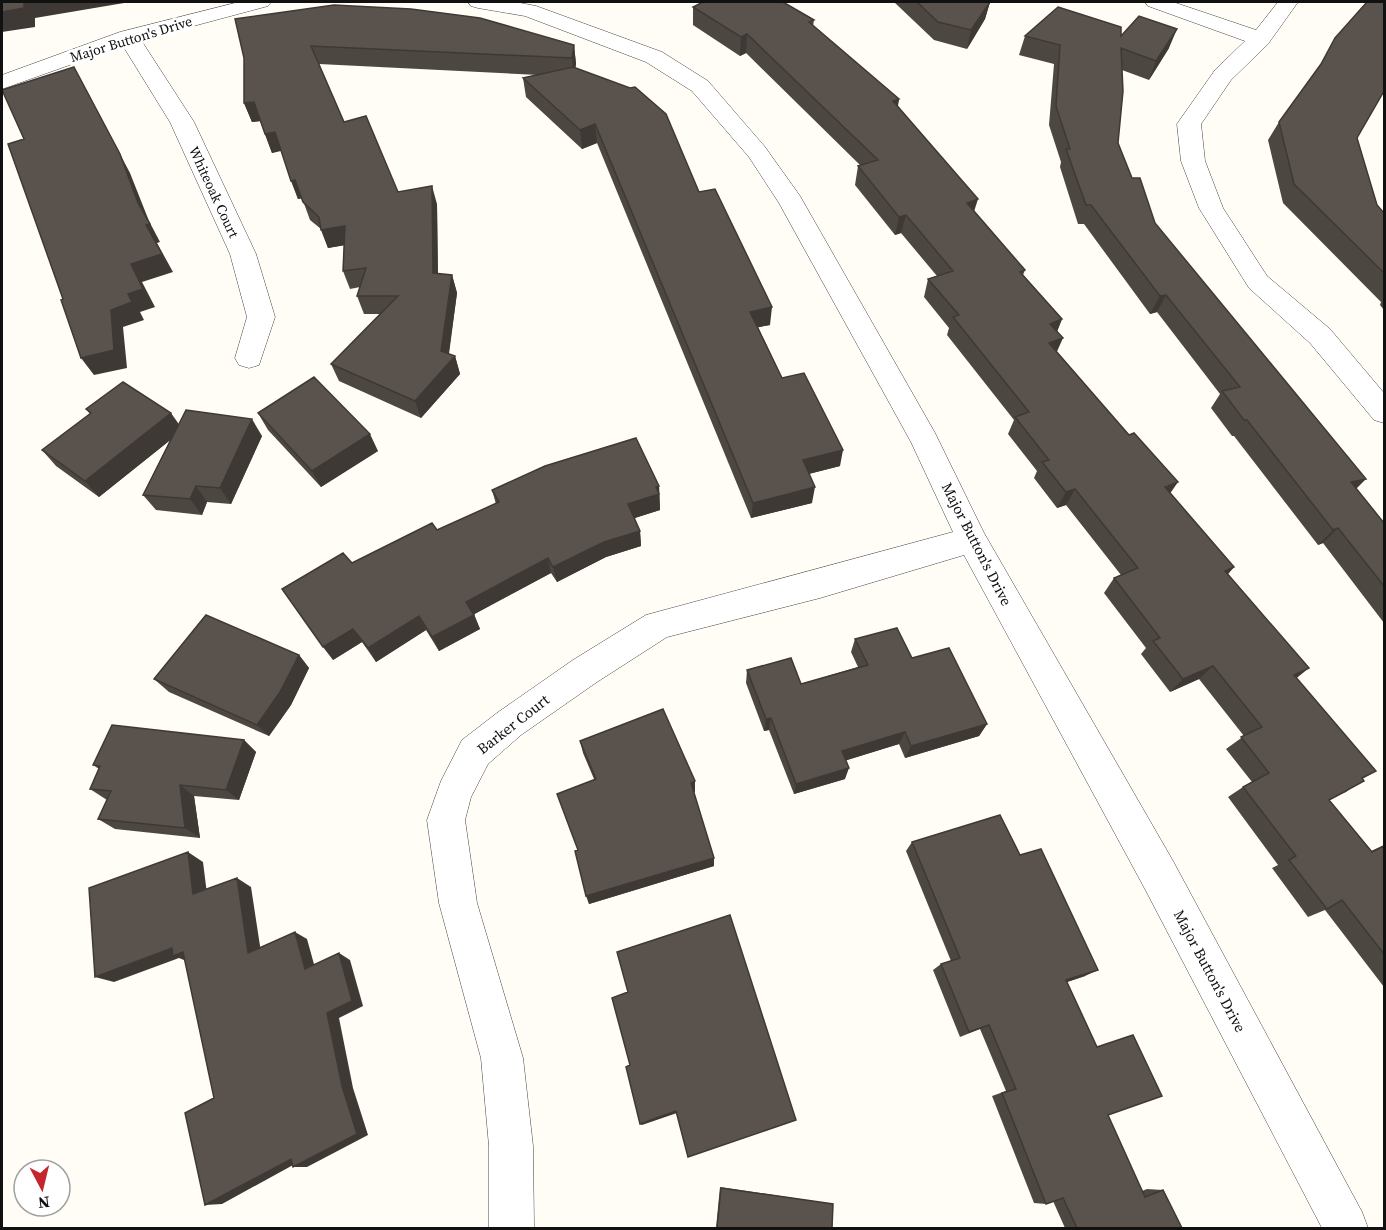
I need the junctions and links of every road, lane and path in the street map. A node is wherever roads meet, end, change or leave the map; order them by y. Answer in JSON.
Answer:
{"nodes":[{"id":1,"x":261,"y":2,"type":"edge"},
{"id":2,"x":478,"y":2,"type":"edge"},
{"id":3,"x":1155,"y":2,"type":"edge"},
{"id":4,"x":1288,"y":2,"type":"edge"},
{"id":5,"x":128,"y":37,"type":"junction"},
{"id":6,"x":1260,"y":39,"type":"junction"},
{"id":7,"x":2,"y":82,"type":"edge"},
{"id":8,"x":249,"y":358,"type":"dead end"},
{"id":9,"x":1384,"y":412,"type":"edge"},
{"id":10,"x":972,"y":540,"type":"junction"},
{"id":11,"x":511,"y":1228,"type":"edge"},
{"id":12,"x":1346,"y":1228,"type":"edge"}],
"edges":[{"from":1,"to":5,"type":"street","name":"Major Button's Drive"},
{"from":2,"to":10,"type":"street","name":"Major Button's Drive"},
{"from":3,"to":6,"type":"street"},
{"from":4,"to":6,"type":"street"},
{"from":5,"to":7,"type":"street","name":"Major Button's Drive"},
{"from":5,"to":8,"type":"street","name":"Whiteoak Court"},
{"from":6,"to":9,"type":"street"},
{"from":10,"to":11,"type":"street","name":"Barker Court"},
{"from":10,"to":12,"type":"street","name":"Major Button's Drive"}]}
